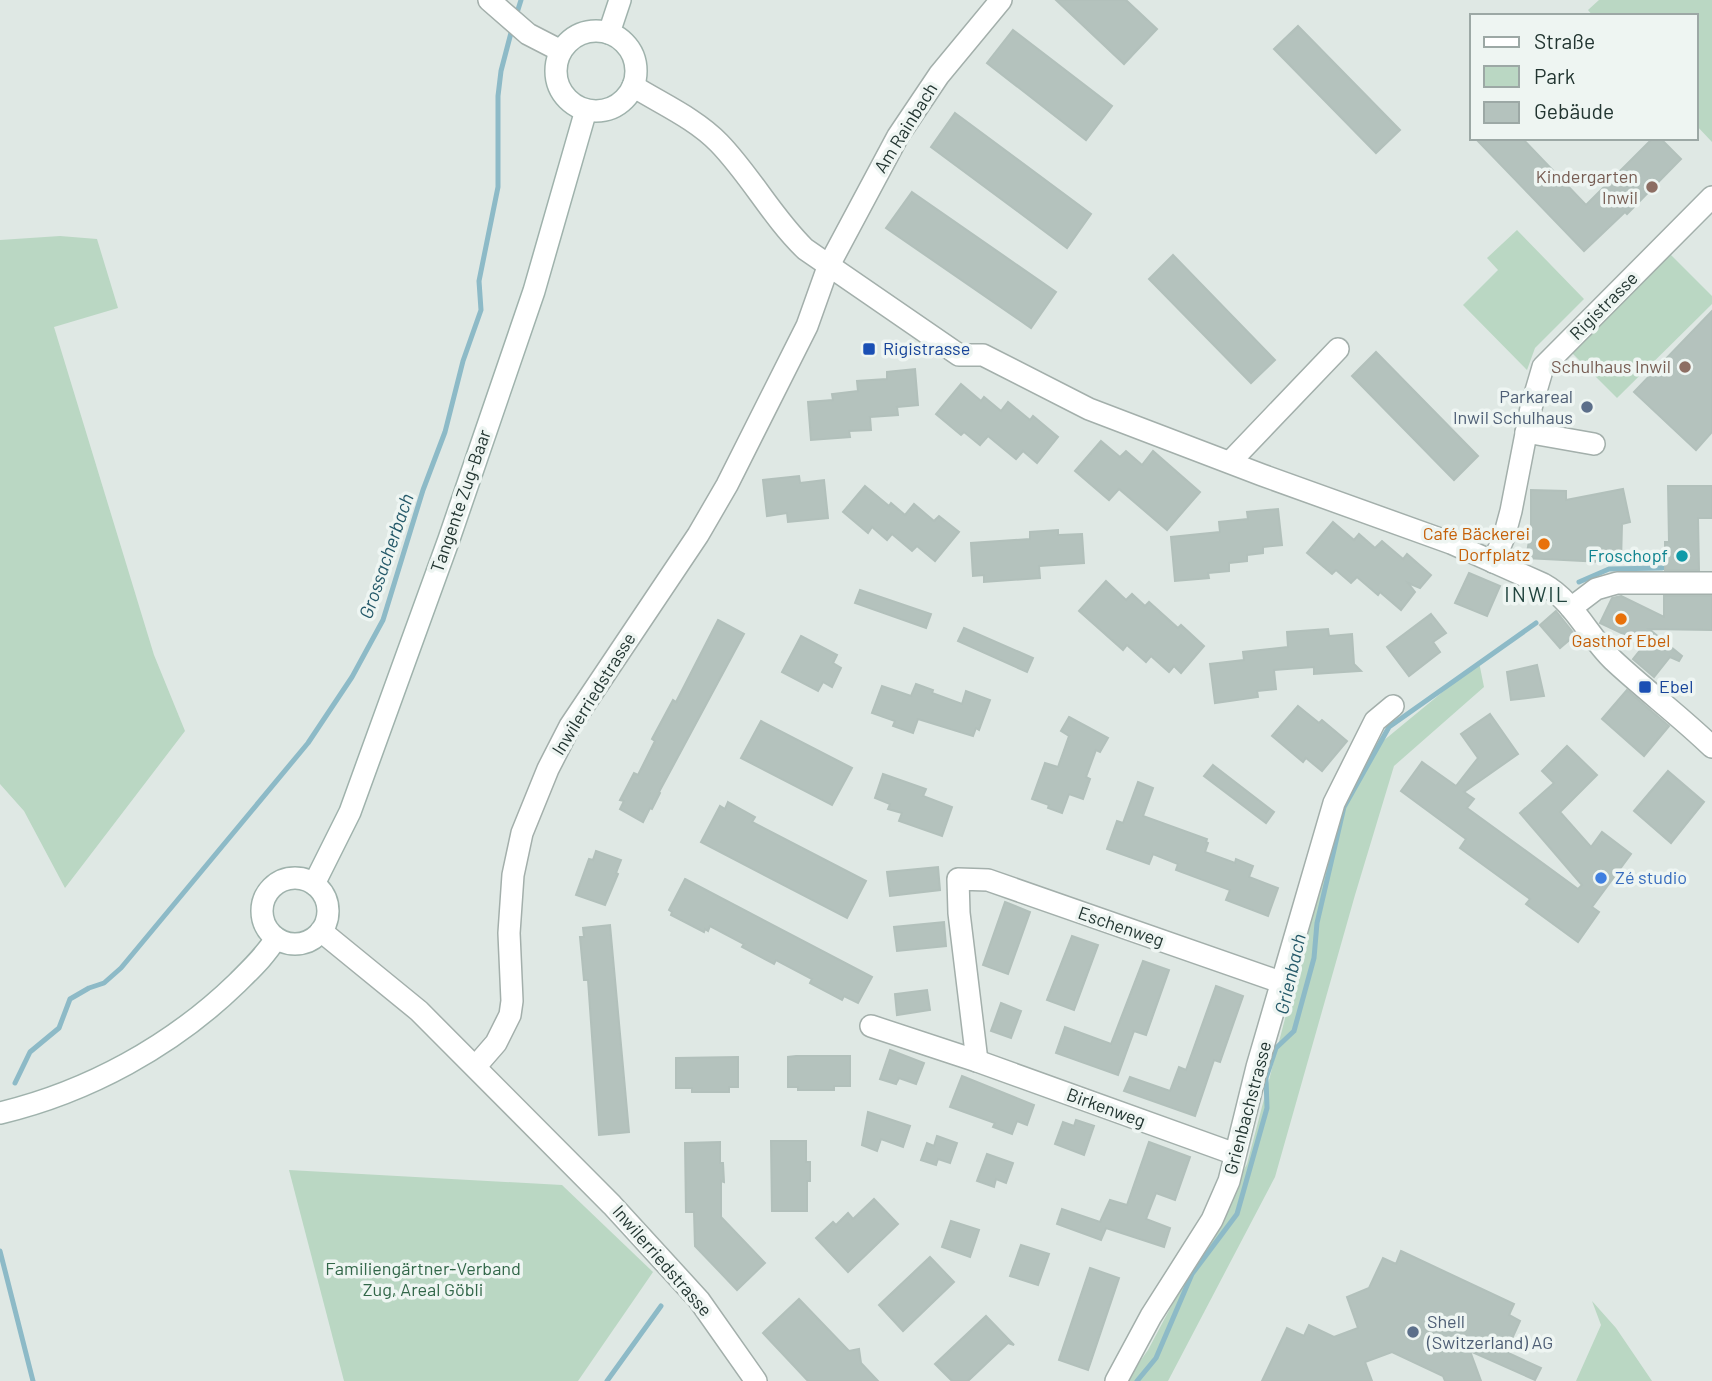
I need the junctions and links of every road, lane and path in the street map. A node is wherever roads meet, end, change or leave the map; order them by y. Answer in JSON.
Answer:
{"nodes":[{"id":1,"x":620,"y":0,"type":"edge"},
{"id":2,"x":1000,"y":0,"type":"edge"},
{"id":3,"x":496,"y":7,"type":"edge"},
{"id":4,"x":609,"y":33,"type":"junction"},
{"id":5,"x":561,"y":51,"type":"junction"},
{"id":6,"x":633,"y":86,"type":"junction"},
{"id":7,"x":586,"y":110,"type":"junction"},
{"id":8,"x":1712,"y":197,"type":"edge"},
{"id":9,"x":828,"y":267,"type":"junction"},
{"id":10,"x":1338,"y":349,"type":"dead end"},
{"id":11,"x":1526,"y":432,"type":"junction"},
{"id":12,"x":1594,"y":444,"type":"dead end"},
{"id":13,"x":1230,"y":462,"type":"junction"},
{"id":14,"x":1493,"y":562,"type":"junction"},
{"id":15,"x":1712,"y":583,"type":"edge"},
{"id":16,"x":1564,"y":601,"type":"junction"},
{"id":17,"x":1392,"y":706,"type":"dead end"},
{"id":18,"x":1712,"y":747,"type":"edge"},
{"id":19,"x":314,"y":884,"type":"junction"},
{"id":20,"x":321,"y":931,"type":"junction"},
{"id":21,"x":276,"y":938,"type":"junction"},
{"id":22,"x":1283,"y":983,"type":"junction"},
{"id":23,"x":871,"y":1026,"type":"dead end"},
{"id":24,"x":977,"y":1061,"type":"junction"},
{"id":25,"x":476,"y":1066,"type":"junction"},
{"id":26,"x":7,"y":1111,"type":"edge"},
{"id":27,"x":1235,"y":1154,"type":"junction"},
{"id":28,"x":757,"y":1381,"type":"edge"},
{"id":29,"x":1116,"y":1381,"type":"edge"}],
"edges":[{"from":1,"to":4,"type":"street"},
{"from":2,"to":9,"type":"street","name":"Am Rainbach"},
{"from":3,"to":5,"type":"street"},
{"from":4,"to":5,"type":"street"},
{"from":4,"to":6,"type":"street"},
{"from":5,"to":7,"type":"street"},
{"from":6,"to":7,"type":"street"},
{"from":6,"to":9,"type":"street"},
{"from":7,"to":19,"type":"street","name":"Tangente Zug-Baar"},
{"from":8,"to":11,"type":"street","name":"Rigistrasse"},
{"from":9,"to":13,"type":"street"},
{"from":9,"to":25,"type":"street","name":"Inwilerriedstrasse"},
{"from":10,"to":13,"type":"street"},
{"from":11,"to":12,"type":"street"},
{"from":11,"to":14,"type":"street","name":"Rigistrasse"},
{"from":13,"to":14,"type":"street"},
{"from":14,"to":16,"type":"street"},
{"from":15,"to":16,"type":"street"},
{"from":16,"to":18,"type":"street"},
{"from":17,"to":22,"type":"street","name":"Grienbachstrasse"},
{"from":19,"to":20,"type":"street"},
{"from":19,"to":21,"type":"street"},
{"from":20,"to":21,"type":"street"},
{"from":20,"to":25,"type":"street"},
{"from":21,"to":26,"type":"street"},
{"from":22,"to":24,"type":"street","name":"Eschenweg"},
{"from":22,"to":27,"type":"street","name":"Grienbachstrasse"},
{"from":23,"to":24,"type":"street","name":"Birkenweg"},
{"from":24,"to":27,"type":"street","name":"Birkenweg"},
{"from":25,"to":28,"type":"street","name":"Inwilerriedstrasse"},
{"from":27,"to":29,"type":"street","name":"Grienbachstrasse"}]}
